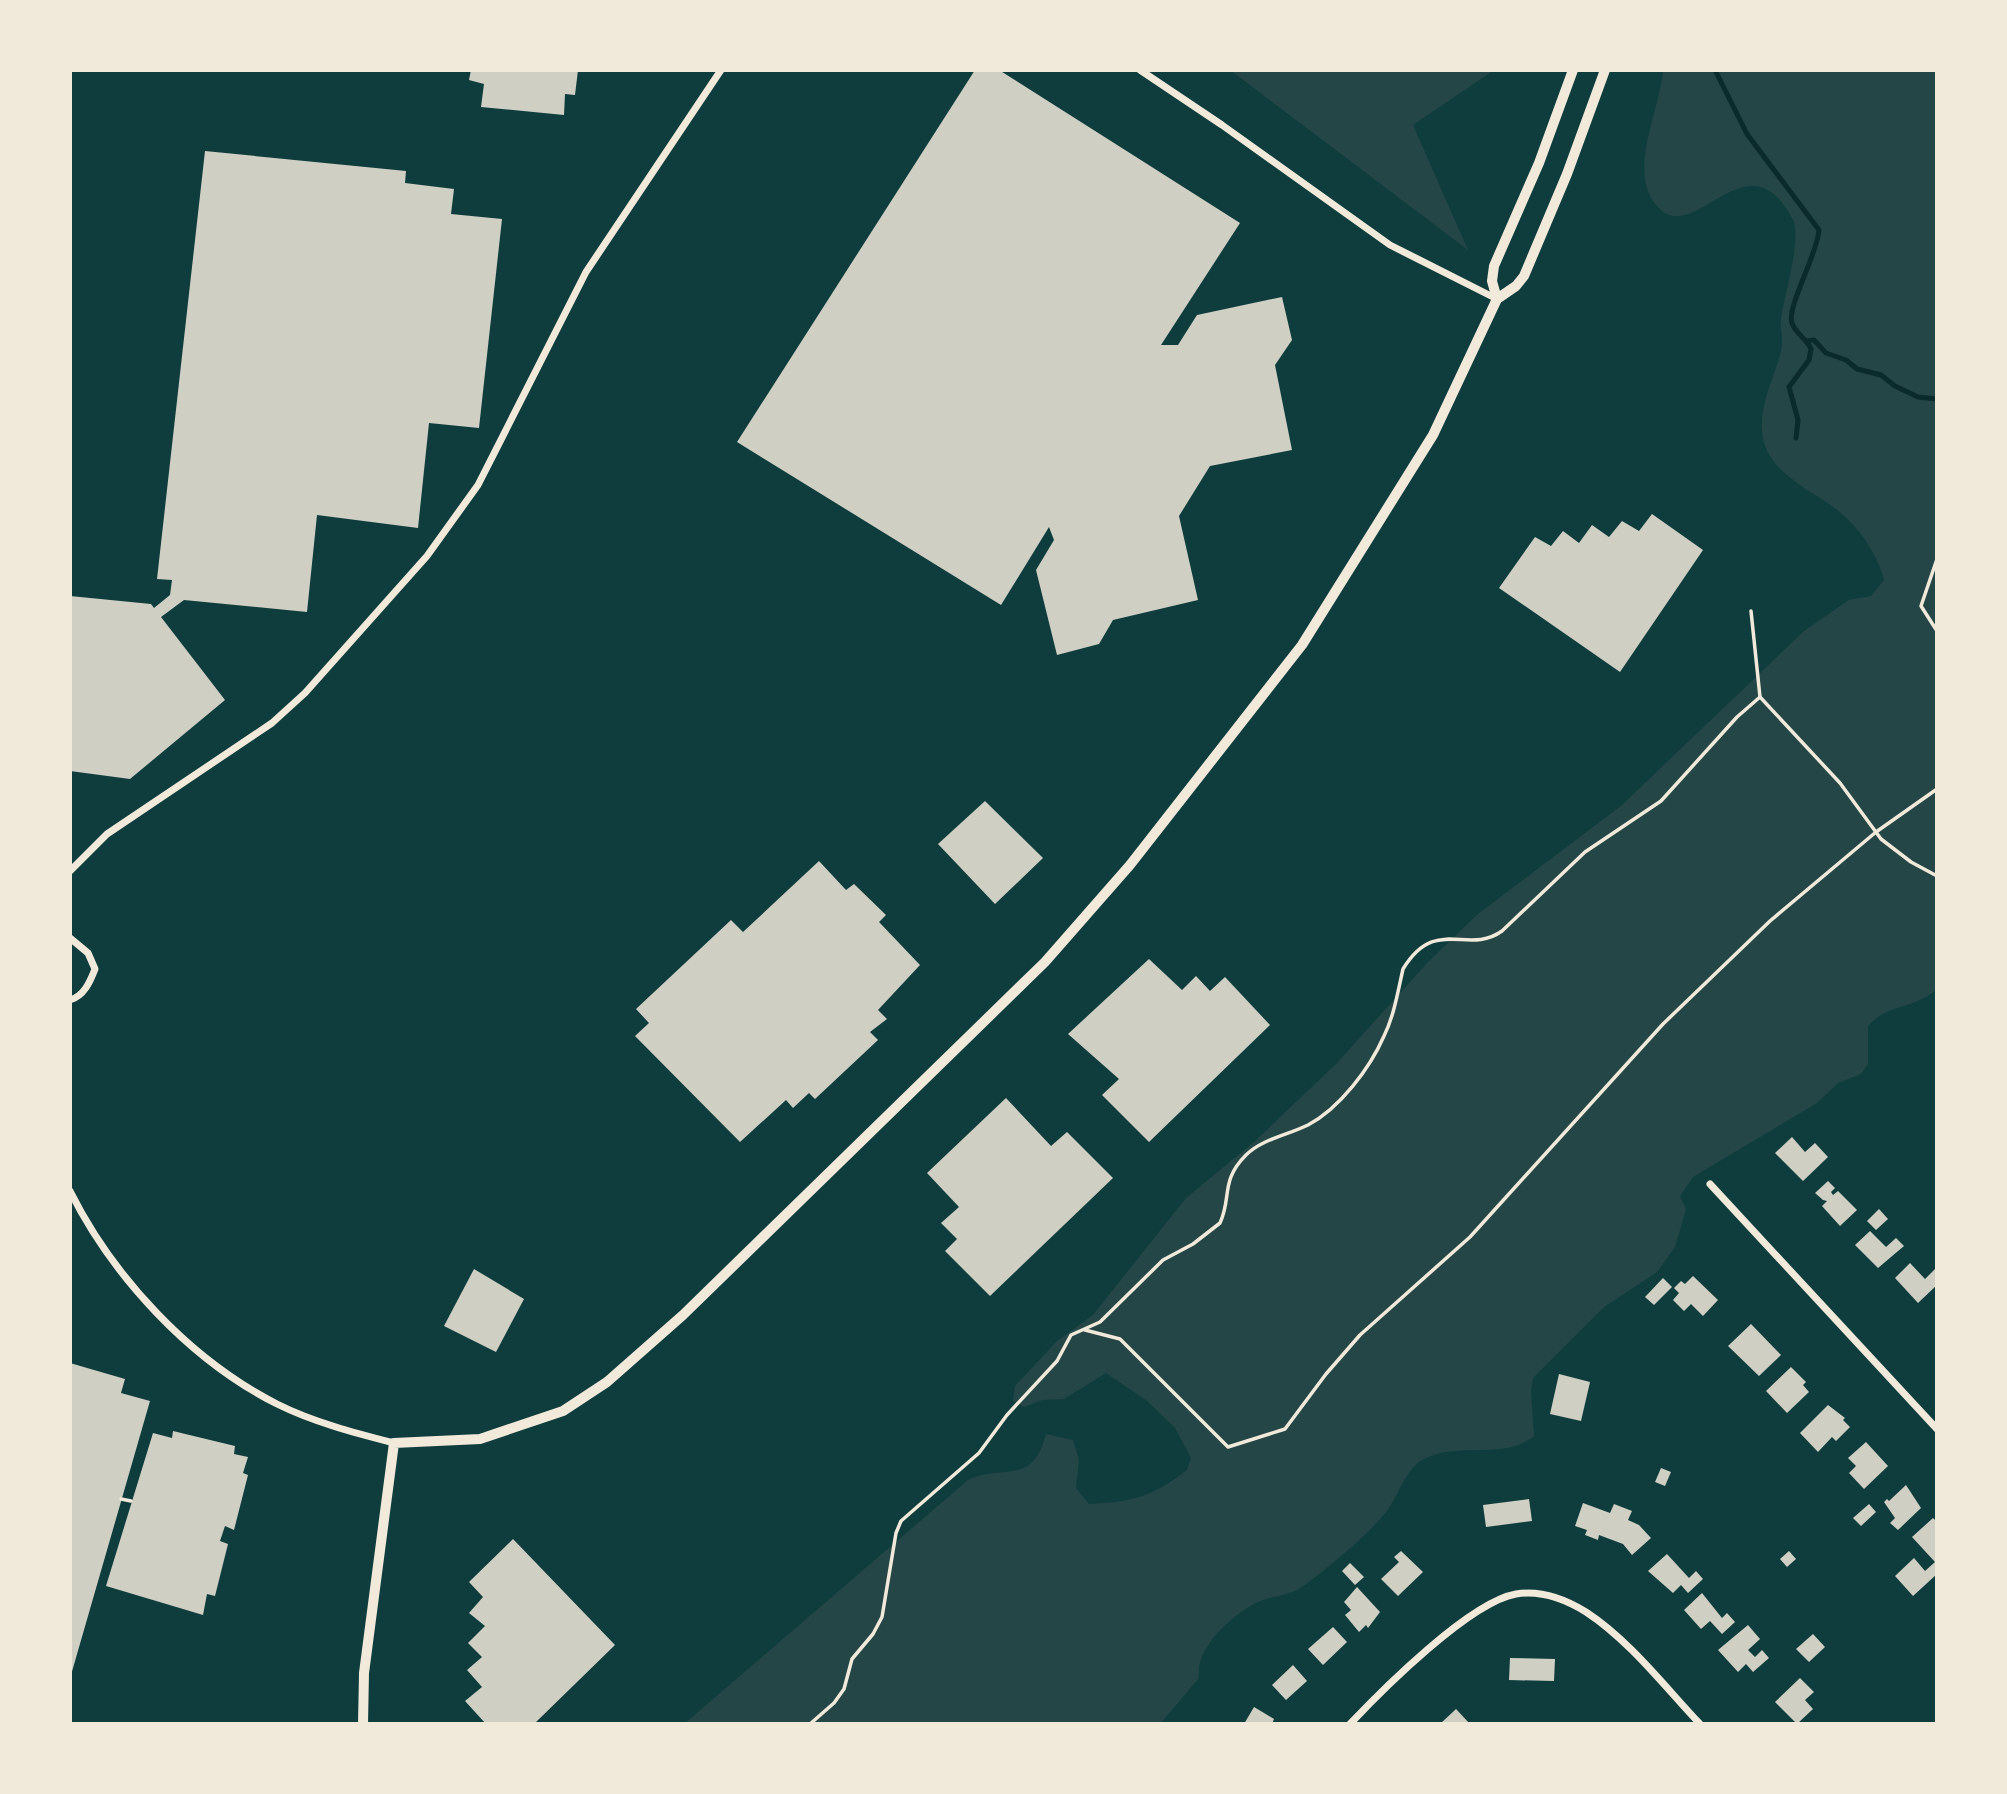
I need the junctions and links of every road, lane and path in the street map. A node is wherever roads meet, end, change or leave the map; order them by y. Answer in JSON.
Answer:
{"nodes":[{"id":1,"x":721,"y":70,"type":"edge"},
{"id":2,"x":1140,"y":70,"type":"edge"},
{"id":3,"x":1573,"y":70,"type":"edge"},
{"id":4,"x":1605,"y":70,"type":"edge"},
{"id":5,"x":1497,"y":299,"type":"junction"},
{"id":6,"x":1937,"y":559,"type":"edge"},
{"id":7,"x":1752,"y":611,"type":"dead end"},
{"id":8,"x":1937,"y":631,"type":"edge"},
{"id":9,"x":1760,"y":697,"type":"junction"},
{"id":10,"x":1937,"y":789,"type":"edge"},
{"id":11,"x":1875,"y":832,"type":"junction"},
{"id":12,"x":70,"y":871,"type":"edge"},
{"id":13,"x":1937,"y":876,"type":"edge"},
{"id":14,"x":70,"y":938,"type":"edge"},
{"id":15,"x":70,"y":1000,"type":"edge"},
{"id":16,"x":1710,"y":1184,"type":"dead end"},
{"id":17,"x":70,"y":1191,"type":"edge"},
{"id":18,"x":1083,"y":1329,"type":"junction"},
{"id":19,"x":1937,"y":1429,"type":"edge"},
{"id":20,"x":394,"y":1443,"type":"junction"},
{"id":21,"x":121,"y":1499,"type":"dead end"},
{"id":22,"x":131,"y":1501,"type":"dead end"},
{"id":23,"x":363,"y":1724,"type":"edge"},
{"id":24,"x":810,"y":1724,"type":"edge"},
{"id":25,"x":1350,"y":1724,"type":"edge"},
{"id":26,"x":1700,"y":1724,"type":"edge"}],
"edges":[{"from":1,"to":12,"type":"street"},
{"from":2,"to":5,"type":"street"},
{"from":3,"to":5,"type":"street"},
{"from":4,"to":5,"type":"street"},
{"from":5,"to":20,"type":"street"},
{"from":6,"to":8,"type":"path"},
{"from":7,"to":9,"type":"path"},
{"from":9,"to":11,"type":"path"},
{"from":9,"to":18,"type":"path"},
{"from":10,"to":11,"type":"path"},
{"from":11,"to":13,"type":"path"},
{"from":11,"to":18,"type":"path"},
{"from":14,"to":15,"type":"street"},
{"from":16,"to":19,"type":"street"},
{"from":17,"to":20,"type":"street"},
{"from":18,"to":24,"type":"path"},
{"from":20,"to":23,"type":"street"},
{"from":21,"to":22,"type":"path"},
{"from":25,"to":26,"type":"street"}]}
